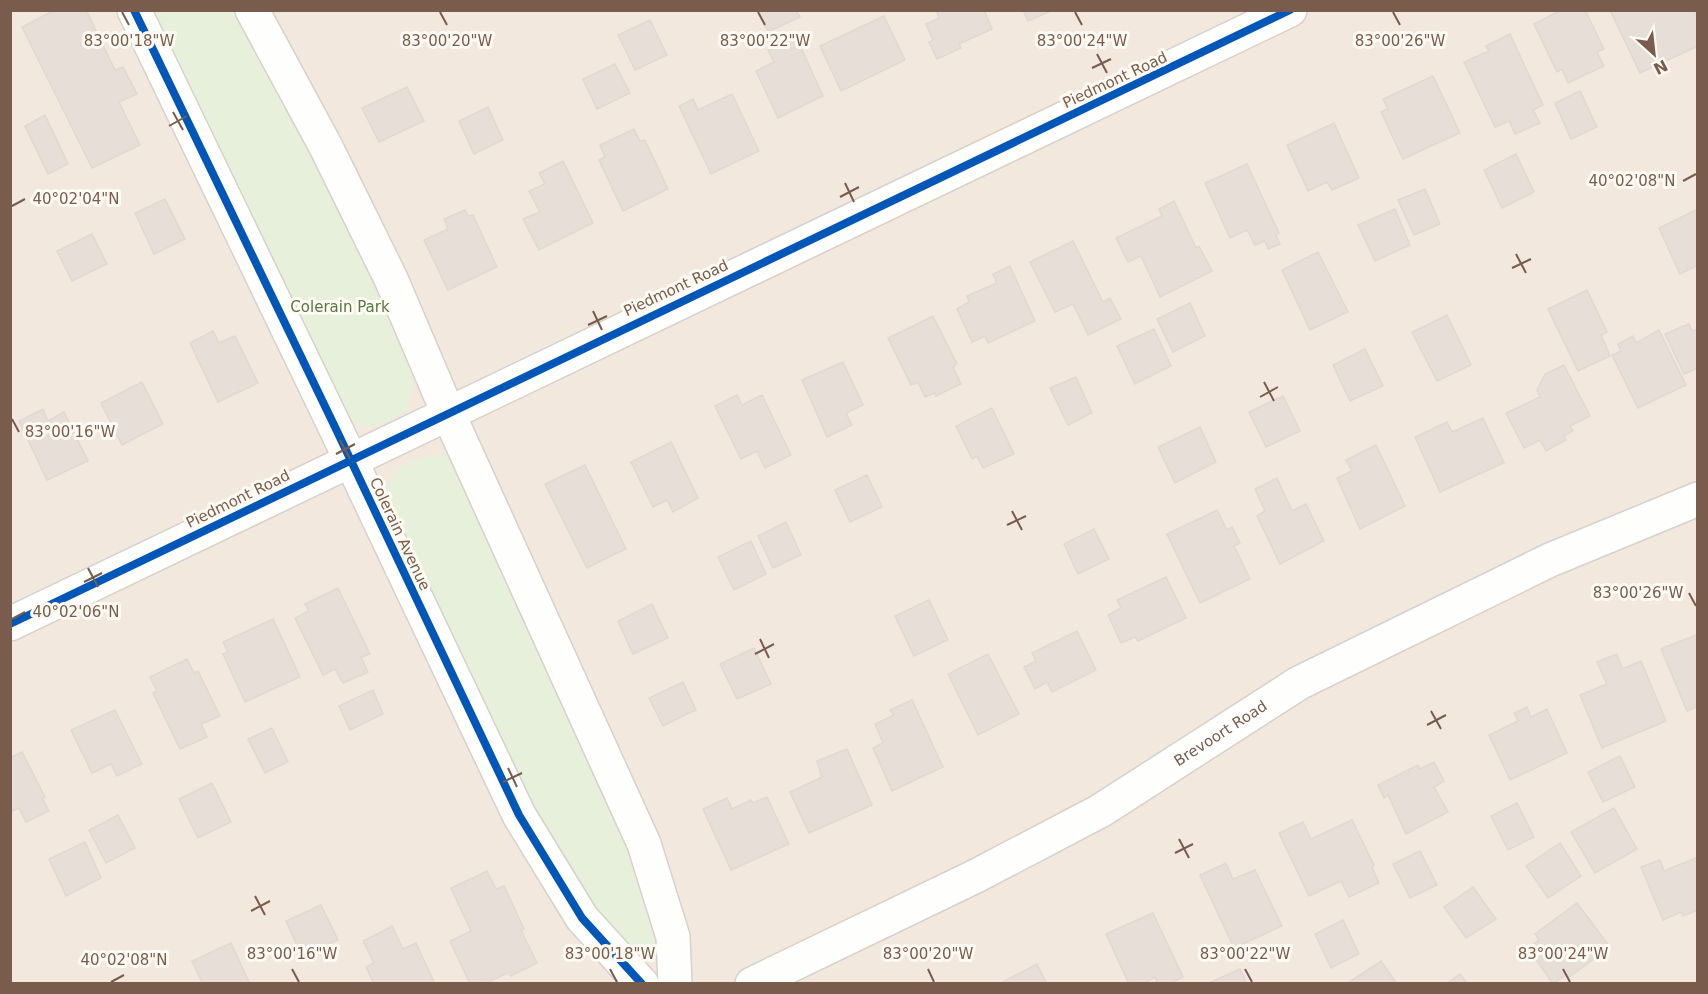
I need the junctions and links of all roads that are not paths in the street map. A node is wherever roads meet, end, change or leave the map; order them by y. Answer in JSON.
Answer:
{"nodes":[{"id":1,"x":134,"y":10,"type":"edge"},
{"id":2,"x":252,"y":10,"type":"edge"},
{"id":3,"x":1290,"y":10,"type":"edge"},
{"id":4,"x":448,"y":413,"type":"junction"},
{"id":5,"x":350,"y":461,"type":"junction"},
{"id":6,"x":1698,"y":499,"type":"edge"},
{"id":7,"x":10,"y":624,"type":"edge"},
{"id":8,"x":642,"y":984,"type":"edge"},
{"id":9,"x":675,"y":984,"type":"edge"},
{"id":10,"x":752,"y":984,"type":"edge"}],
"edges":[{"from":1,"to":5,"type":"street","name":"Colerain Avenue"},
{"from":2,"to":4,"type":"street"},
{"from":3,"to":4,"type":"street","name":"Piedmont Road"},
{"from":4,"to":5,"type":"street","name":"Piedmont Road"},
{"from":4,"to":9,"type":"street"},
{"from":5,"to":7,"type":"street","name":"Piedmont Road"},
{"from":5,"to":8,"type":"street","name":"Colerain Avenue"},
{"from":6,"to":10,"type":"street","name":"Brevoort Road"}]}
